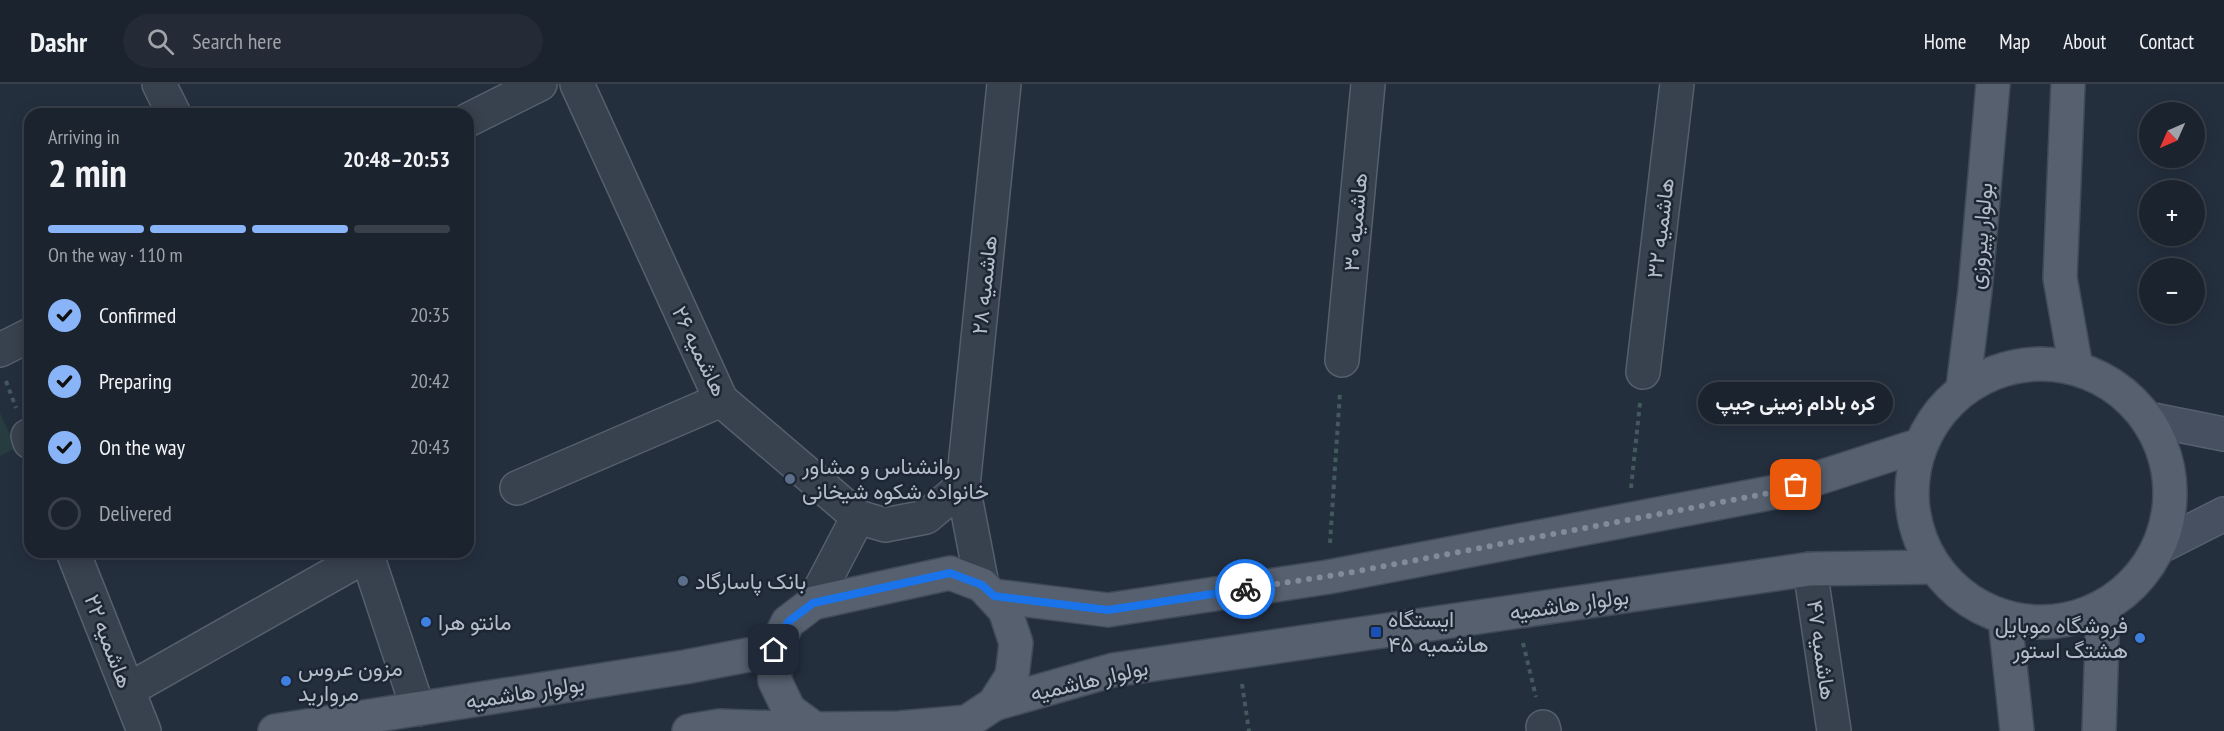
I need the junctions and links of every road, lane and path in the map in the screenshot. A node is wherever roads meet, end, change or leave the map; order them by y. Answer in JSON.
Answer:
{"nodes":[{"id":1,"x":159,"y":84,"type":"edge"},
{"id":2,"x":540,"y":84,"type":"edge"},
{"id":3,"x":577,"y":84,"type":"edge"},
{"id":4,"x":1004,"y":84,"type":"edge"},
{"id":5,"x":1368,"y":84,"type":"edge"},
{"id":6,"x":1677,"y":84,"type":"edge"},
{"id":7,"x":1993,"y":84,"type":"edge"},
{"id":8,"x":2068,"y":84,"type":"edge"},
{"id":9,"x":171,"y":108,"type":"edge"},
{"id":10,"x":474,"y":117,"type":"edge"},
{"id":11,"x":24,"y":341,"type":"edge"},
{"id":12,"x":1342,"y":360,"type":"joint"},
{"id":13,"x":2,"y":363,"type":"edge"},
{"id":14,"x":2076,"y":368,"type":"junction"},
{"id":15,"x":1643,"y":372,"type":"joint"},
{"id":16,"x":1963,"y":388,"type":"junction"},
{"id":17,"x":721,"y":400,"type":"junction"},
{"id":18,"x":2148,"y":419,"type":"junction"},
{"id":19,"x":24,"y":425,"type":"edge"},
{"id":20,"x":2224,"y":434,"type":"edge"},
{"id":21,"x":1920,"y":445,"type":"junction"},
{"id":22,"x":963,"y":486,"type":"junction"},
{"id":23,"x":517,"y":488,"type":"dead end"},
{"id":24,"x":2224,"y":514,"type":"edge"},
{"id":25,"x":858,"y":517,"type":"junction"},
{"id":26,"x":1628,"y":521,"type":"junction"},
{"id":27,"x":2161,"y":546,"type":"junction"},
{"id":28,"x":75,"y":558,"type":"edge"},
{"id":29,"x":360,"y":558,"type":"edge"},
{"id":30,"x":368,"y":558,"type":"edge"},
{"id":31,"x":1934,"y":567,"type":"junction"},
{"id":32,"x":1810,"y":569,"type":"junction"},
{"id":33,"x":1328,"y":577,"type":"junction"},
{"id":34,"x":988,"y":591,"type":"junction"},
{"id":35,"x":813,"y":603,"type":"junction"},
{"id":36,"x":2103,"y":608,"type":"junction"},
{"id":37,"x":1516,"y":612,"type":"junction"},
{"id":38,"x":2005,"y":619,"type":"junction"},
{"id":39,"x":774,"y":650,"type":"junction"},
{"id":40,"x":1237,"y":652,"type":"junction"},
{"id":41,"x":128,"y":690,"type":"junction"},
{"id":42,"x":994,"y":704,"type":"junction"},
{"id":43,"x":418,"y":709,"type":"junction"},
{"id":44,"x":815,"y":729,"type":"junction"},
{"id":45,"x":900,"y":729,"type":"edge"},
{"id":46,"x":1544,"y":729,"type":"edge"},
{"id":47,"x":144,"y":731,"type":"edge"},
{"id":48,"x":275,"y":731,"type":"edge"},
{"id":49,"x":689,"y":731,"type":"edge"},
{"id":50,"x":1249,"y":731,"type":"edge"},
{"id":51,"x":1834,"y":731,"type":"edge"},
{"id":52,"x":2017,"y":731,"type":"edge"},
{"id":53,"x":2099,"y":731,"type":"edge"}],
"edges":[{"from":1,"to":9,"type":"street"},
{"from":2,"to":10,"type":"street"},
{"from":3,"to":17,"type":"street","name":"هاشمیه ۲۶"},
{"from":4,"to":22,"type":"street","name":"هاشمیه ۲۸"},
{"from":5,"to":12,"type":"street","name":"هاشمیه ۳۰"},
{"from":6,"to":15,"type":"street","name":"هاشمیه ۳۲"},
{"from":7,"to":16,"type":"main road","name":"بولوار پیروزی"},
{"from":8,"to":14,"type":"main road"},
{"from":11,"to":13,"type":"street"},
{"from":12,"to":33,"type":"path"},
{"from":13,"to":19,"type":"path"},
{"from":14,"to":16,"type":"main road"},
{"from":14,"to":18,"type":"main road"},
{"from":15,"to":26,"type":"path"},
{"from":16,"to":21,"type":"main road"},
{"from":17,"to":23,"type":"street"},
{"from":17,"to":25,"type":"street","name":"هاشمیه ۲۶"},
{"from":18,"to":20,"type":"main road"},
{"from":18,"to":27,"type":"main road"},
{"from":21,"to":26,"type":"main road"},
{"from":21,"to":31,"type":"main road"},
{"from":22,"to":25,"type":"street"},
{"from":22,"to":34,"type":"street","name":"هاشمیه ۲۸"},
{"from":24,"to":27,"type":"main road"},
{"from":25,"to":35,"type":"street"},
{"from":26,"to":33,"type":"main road"},
{"from":27,"to":36,"type":"main road"},
{"from":28,"to":41,"type":"street","name":"هاشمیه ۲۲"},
{"from":29,"to":41,"type":"street"},
{"from":30,"to":43,"type":"street"},
{"from":31,"to":32,"type":"main road","name":"بولوار هاشمیه"},
{"from":31,"to":38,"type":"main road"},
{"from":32,"to":37,"type":"main road","name":"بولوار هاشمیه"},
{"from":32,"to":51,"type":"street","name":"هاشمیه ۴۷"},
{"from":33,"to":34,"type":"main road"},
{"from":34,"to":35,"type":"main road"},
{"from":34,"to":42,"type":"main road"},
{"from":35,"to":39,"type":"main road"},
{"from":36,"to":38,"type":"main road"},
{"from":36,"to":53,"type":"main road"},
{"from":37,"to":40,"type":"main road","name":"بولوار هاشمیه"},
{"from":37,"to":46,"type":"path"},
{"from":38,"to":52,"type":"main road"},
{"from":39,"to":43,"type":"main road","name":"بولوار هاشمیه"},
{"from":39,"to":44,"type":"main road"},
{"from":40,"to":42,"type":"main road","name":"بولوار هاشمیه"},
{"from":40,"to":50,"type":"path"},
{"from":41,"to":47,"type":"street","name":"هاشمیه ۲۲"},
{"from":42,"to":45,"type":"main road"},
{"from":43,"to":48,"type":"main road","name":"بولوار هاشمیه"},
{"from":44,"to":45,"type":"main road"},
{"from":44,"to":49,"type":"main road"}]}
